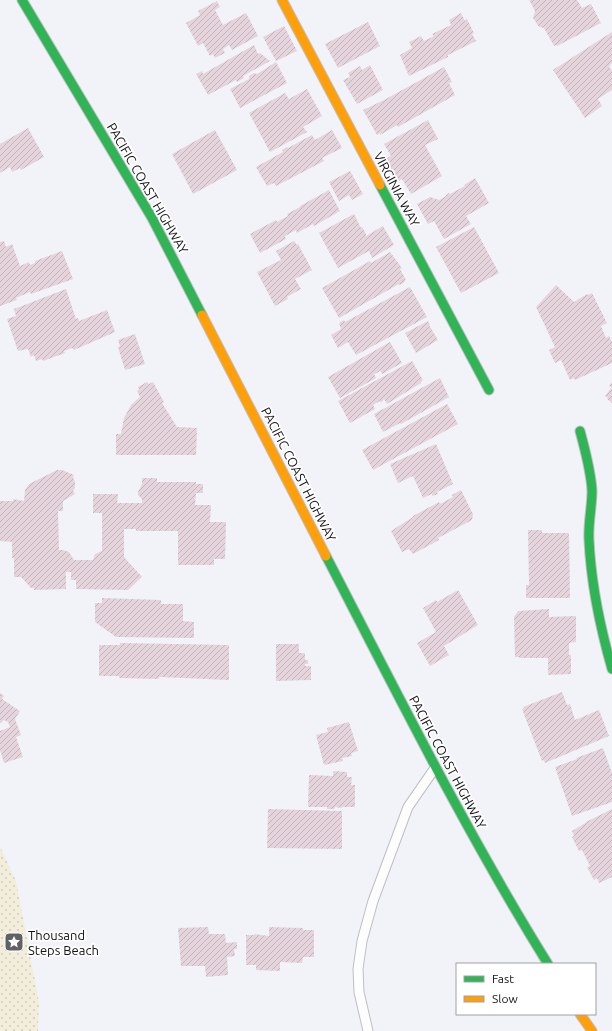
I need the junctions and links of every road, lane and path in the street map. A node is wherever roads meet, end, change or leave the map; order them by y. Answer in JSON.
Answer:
{"nodes":[{"id":1,"x":22,"y":0,"type":"edge"},
{"id":2,"x":282,"y":0,"type":"edge"},
{"id":3,"x":489,"y":390,"type":"dead end"},
{"id":4,"x":580,"y":431,"type":"dead end"},
{"id":5,"x":612,"y":669,"type":"edge"},
{"id":6,"x":435,"y":768,"type":"junction"},
{"id":7,"x":547,"y":963,"type":"edge"},
{"id":8,"x":581,"y":1015,"type":"edge"},
{"id":9,"x":368,"y":1031,"type":"edge"},
{"id":10,"x":592,"y":1031,"type":"edge"}],
"edges":[{"from":1,"to":6,"type":"main road","name":"PACIFIC COAST HIGHWAY"},
{"from":2,"to":3,"type":"main road","name":"VIRGINIA WAY"},
{"from":4,"to":5,"type":"main road"},
{"from":6,"to":7,"type":"main road","name":"PACIFIC COAST HIGHWAY"},
{"from":6,"to":9,"type":"lane"},
{"from":8,"to":10,"type":"main road"}]}
